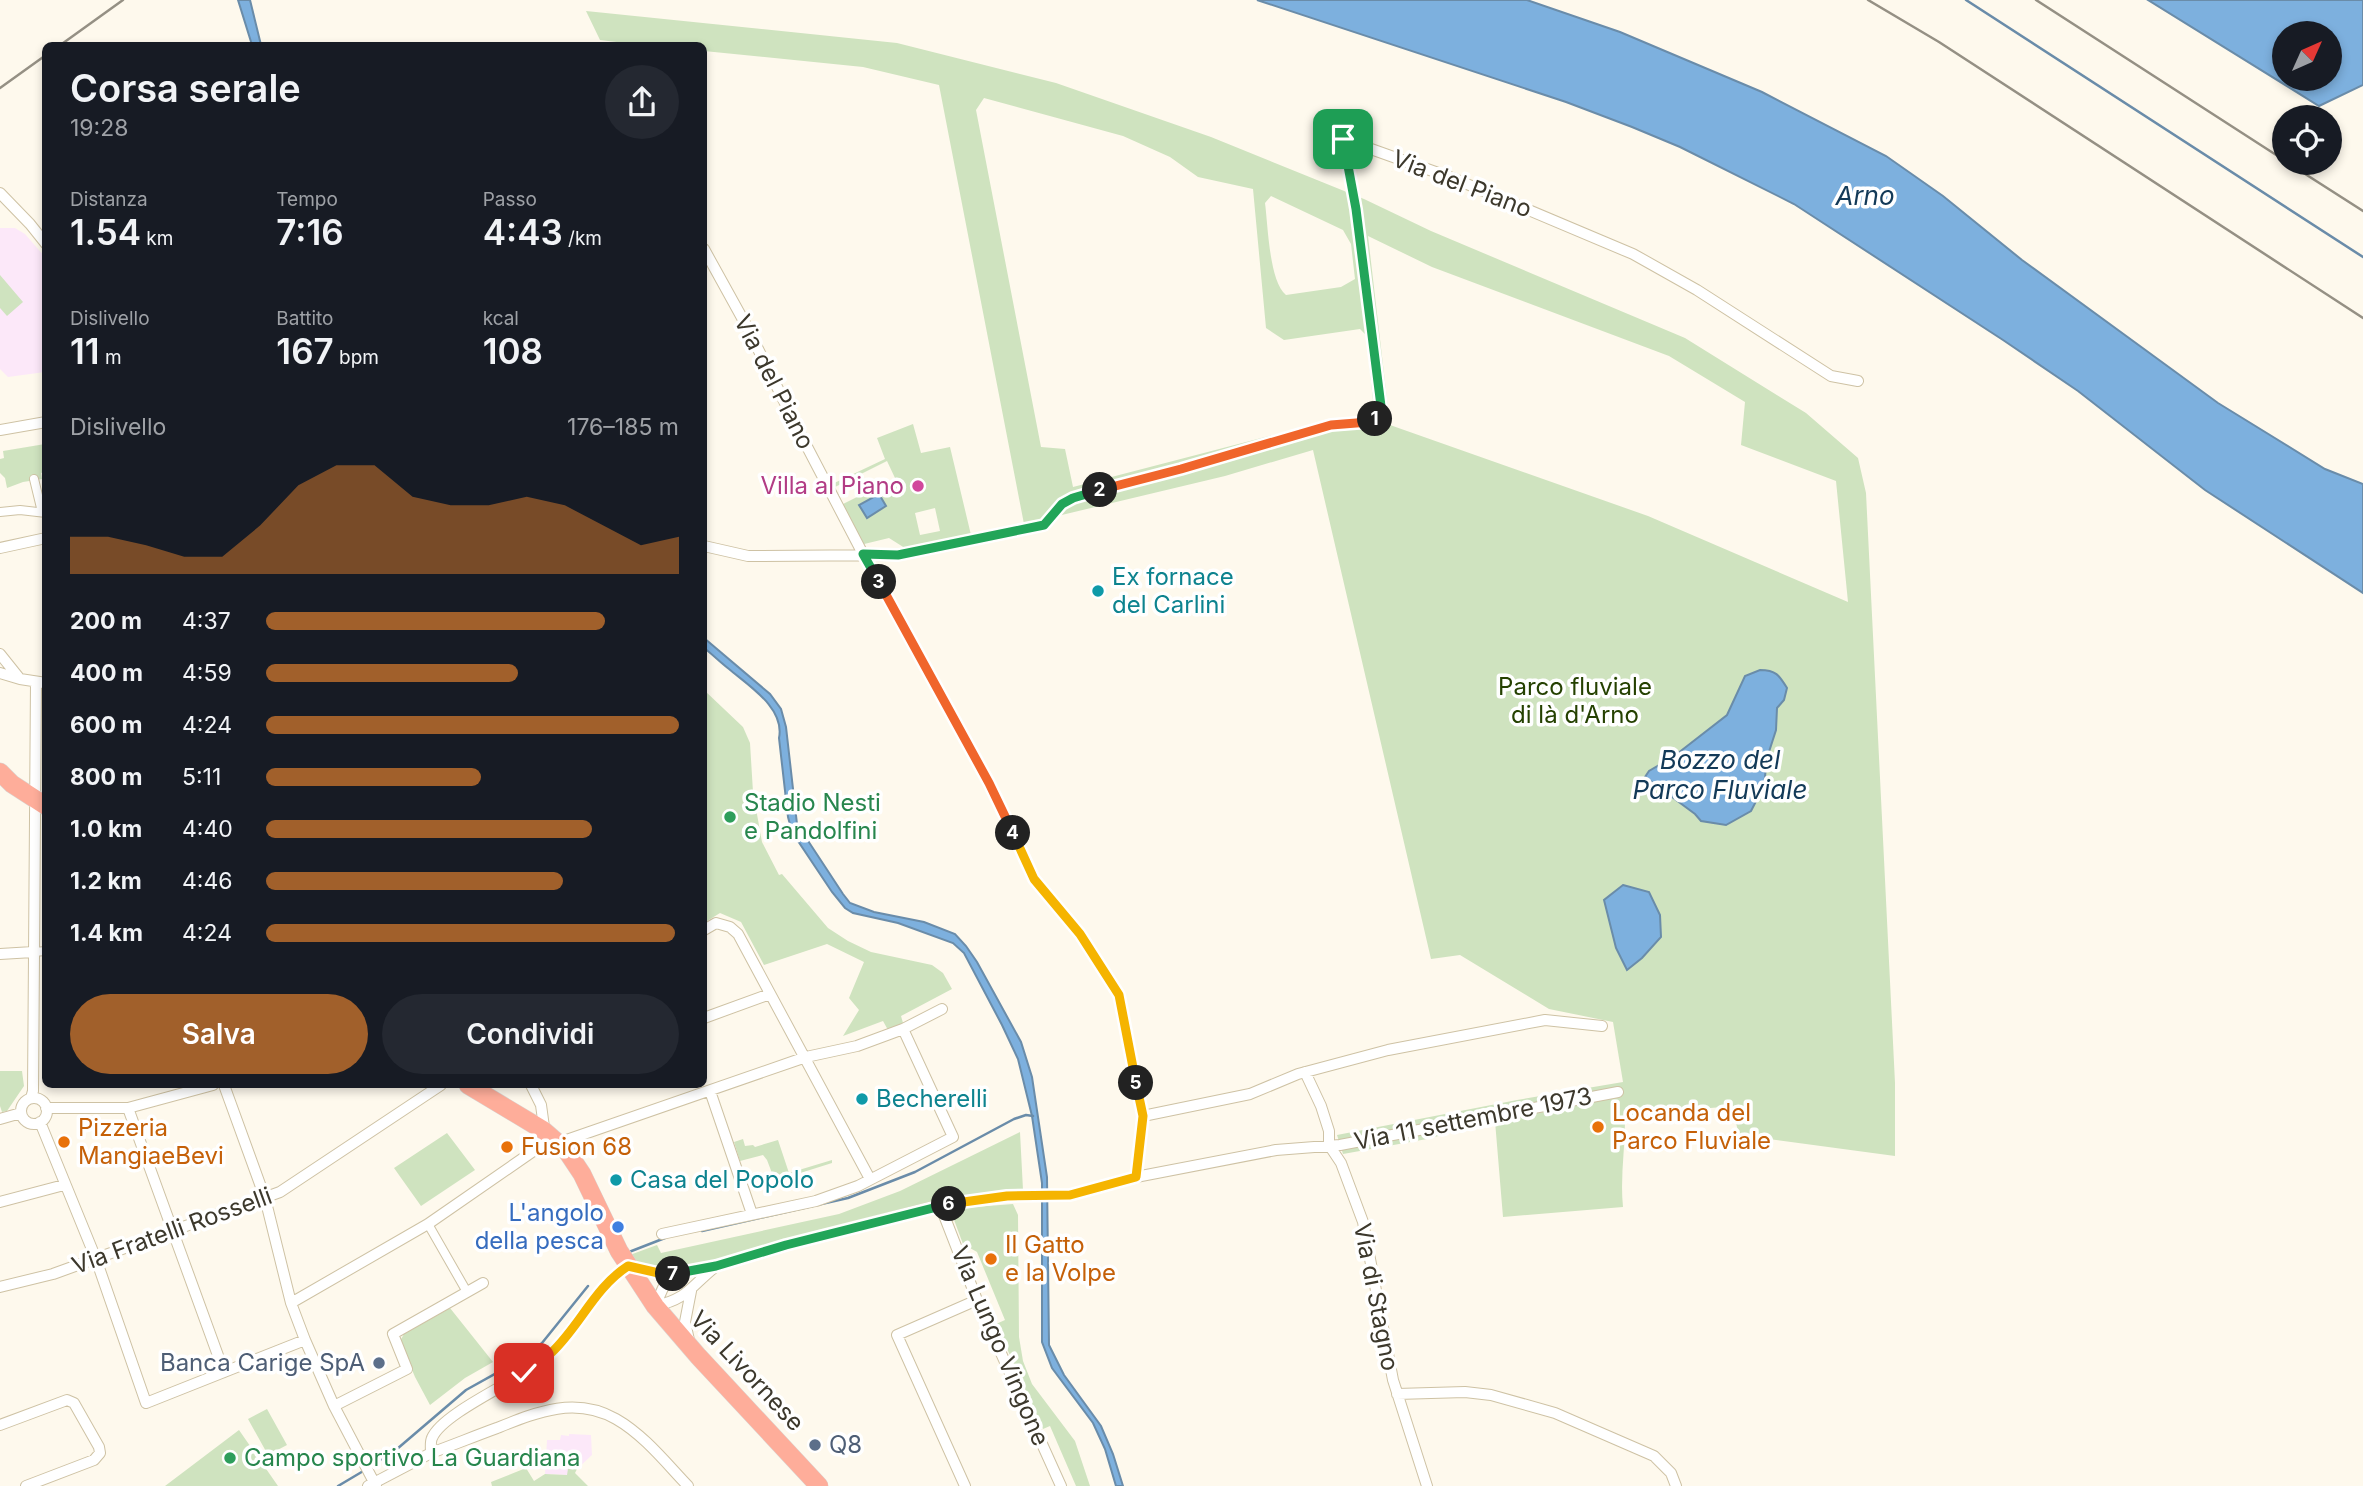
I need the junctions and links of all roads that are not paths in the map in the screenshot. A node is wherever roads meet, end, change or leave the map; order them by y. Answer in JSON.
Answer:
{"nodes":[{"id":1,"x":0,"y":193,"type":"edge"},
{"id":2,"x":42,"y":239,"type":"edge"},
{"id":3,"x":707,"y":254,"type":"edge"},
{"id":4,"x":1858,"y":382,"type":"dead end"},
{"id":5,"x":42,"y":423,"type":"edge"},
{"id":6,"x":0,"y":430,"type":"edge"},
{"id":7,"x":34,"y":479,"type":"dead end"},
{"id":8,"x":42,"y":506,"type":"edge"},
{"id":9,"x":0,"y":512,"type":"edge"},
{"id":10,"x":42,"y":513,"type":"edge"},
{"id":11,"x":42,"y":539,"type":"edge"},
{"id":12,"x":707,"y":547,"type":"edge"},
{"id":13,"x":0,"y":548,"type":"edge"},
{"id":14,"x":863,"y":554,"type":"junction"},
{"id":15,"x":0,"y":654,"type":"edge"},
{"id":16,"x":0,"y":673,"type":"edge"},
{"id":17,"x":20,"y":679,"type":"junction"},
{"id":18,"x":41,"y":682,"type":"edge"},
{"id":19,"x":0,"y":772,"type":"edge"},
{"id":20,"x":40,"y":802,"type":"edge"},
{"id":21,"x":707,"y":928,"type":"edge"},
{"id":22,"x":42,"y":951,"type":"edge"},
{"id":23,"x":33,"y":952,"type":"junction"},
{"id":24,"x":0,"y":954,"type":"edge"},
{"id":25,"x":770,"y":993,"type":"junction"},
{"id":26,"x":942,"y":1009,"type":"dead end"},
{"id":27,"x":707,"y":1017,"type":"edge"},
{"id":28,"x":1602,"y":1026,"type":"dead end"},
{"id":29,"x":903,"y":1030,"type":"junction"},
{"id":30,"x":806,"y":1058,"type":"junction"},
{"id":31,"x":1305,"y":1072,"type":"junction"},
{"id":32,"x":202,"y":1088,"type":"edge"},
{"id":33,"x":225,"y":1088,"type":"edge"},
{"id":34,"x":436,"y":1088,"type":"edge"},
{"id":35,"x":473,"y":1088,"type":"edge"},
{"id":36,"x":532,"y":1088,"type":"edge"},
{"id":37,"x":532,"y":1088,"type":"edge"},
{"id":38,"x":710,"y":1091,"type":"junction"},
{"id":39,"x":1618,"y":1092,"type":"dead end"},
{"id":40,"x":31,"y":1098,"type":"junction"},
{"id":41,"x":46,"y":1108,"type":"junction"},
{"id":42,"x":128,"y":1108,"type":"junction"},
{"id":43,"x":21,"y":1113,"type":"junction"},
{"id":44,"x":1143,"y":1116,"type":"junction"},
{"id":45,"x":0,"y":1119,"type":"edge"},
{"id":46,"x":40,"y":1122,"type":"junction"},
{"id":47,"x":540,"y":1130,"type":"junction"},
{"id":48,"x":1329,"y":1145,"type":"junction"},
{"id":49,"x":1136,"y":1177,"type":"junction"},
{"id":50,"x":870,"y":1179,"type":"junction"},
{"id":51,"x":64,"y":1185,"type":"junction"},
{"id":52,"x":265,"y":1198,"type":"junction"},
{"id":53,"x":0,"y":1202,"type":"edge"},
{"id":54,"x":940,"y":1205,"type":"junction"},
{"id":55,"x":752,"y":1214,"type":"junction"},
{"id":56,"x":428,"y":1224,"type":"junction"},
{"id":57,"x":174,"y":1231,"type":"junction"},
{"id":58,"x":662,"y":1234,"type":"dead end"},
{"id":59,"x":96,"y":1259,"type":"junction"},
{"id":60,"x":628,"y":1266,"type":"junction"},
{"id":61,"x":716,"y":1266,"type":"junction"},
{"id":62,"x":677,"y":1274,"type":"junction"},
{"id":63,"x":483,"y":1283,"type":"dead end"},
{"id":64,"x":0,"y":1287,"type":"edge"},
{"id":65,"x":691,"y":1291,"type":"junction"},
{"id":66,"x":467,"y":1292,"type":"junction"},
{"id":67,"x":977,"y":1300,"type":"junction"},
{"id":68,"x":291,"y":1303,"type":"junction"},
{"id":69,"x":655,"y":1306,"type":"junction"},
{"id":70,"x":304,"y":1340,"type":"junction"},
{"id":71,"x":698,"y":1356,"type":"junction"},
{"id":72,"x":224,"y":1373,"type":"junction"},
{"id":73,"x":1397,"y":1394,"type":"junction"},
{"id":74,"x":334,"y":1406,"type":"junction"},
{"id":75,"x":0,"y":1425,"type":"edge"},
{"id":76,"x":431,"y":1453,"type":"junction"},
{"id":77,"x":372,"y":1483,"type":"edge"},
{"id":78,"x":26,"y":1486,"type":"edge"},
{"id":79,"x":688,"y":1486,"type":"edge"},
{"id":80,"x":819,"y":1486,"type":"edge"},
{"id":81,"x":965,"y":1486,"type":"edge"},
{"id":82,"x":1061,"y":1486,"type":"edge"},
{"id":83,"x":1427,"y":1486,"type":"edge"},
{"id":84,"x":1676,"y":1486,"type":"edge"}],
"edges":[{"from":1,"to":2,"type":"street"},
{"from":3,"to":14,"type":"street","name":"Via del Piano"},
{"from":4,"to":14,"type":"street","name":"Via del Piano"},
{"from":5,"to":6,"type":"street"},
{"from":7,"to":8,"type":"street"},
{"from":9,"to":10,"type":"street"},
{"from":11,"to":13,"type":"street"},
{"from":12,"to":14,"type":"street","name":"Via del Piano"},
{"from":14,"to":44,"type":"street"},
{"from":15,"to":17,"type":"street"},
{"from":16,"to":17,"type":"street"},
{"from":17,"to":18,"type":"street"},
{"from":18,"to":20,"type":"street"},
{"from":19,"to":20,"type":"main road"},
{"from":20,"to":23,"type":"street"},
{"from":21,"to":25,"type":"street"},
{"from":22,"to":23,"type":"street"},
{"from":23,"to":24,"type":"street"},
{"from":23,"to":40,"type":"street"},
{"from":25,"to":27,"type":"street"},
{"from":25,"to":30,"type":"street"},
{"from":26,"to":29,"type":"street"},
{"from":28,"to":31,"type":"street"},
{"from":29,"to":30,"type":"street"},
{"from":29,"to":50,"type":"street"},
{"from":30,"to":38,"type":"street"},
{"from":30,"to":50,"type":"street"},
{"from":31,"to":44,"type":"street"},
{"from":31,"to":48,"type":"street","name":"Via di Stagno"},
{"from":32,"to":42,"type":"street"},
{"from":33,"to":52,"type":"street"},
{"from":34,"to":52,"type":"street","name":"Via Fratelli Rosselli"},
{"from":35,"to":47,"type":"main road","name":"Via Livornese"},
{"from":36,"to":47,"type":"street"},
{"from":37,"to":47,"type":"street"},
{"from":38,"to":47,"type":"street"},
{"from":38,"to":55,"type":"street"},
{"from":39,"to":48,"type":"street","name":"Via 11 settembre 1973"},
{"from":40,"to":41,"type":"street"},
{"from":40,"to":43,"type":"street"},
{"from":41,"to":42,"type":"street"},
{"from":41,"to":46,"type":"street"},
{"from":42,"to":57,"type":"street"},
{"from":43,"to":45,"type":"street"},
{"from":43,"to":46,"type":"street"},
{"from":44,"to":49,"type":"street"},
{"from":46,"to":51,"type":"street"},
{"from":47,"to":56,"type":"street"},
{"from":47,"to":60,"type":"main road","name":"Via Livornese"},
{"from":48,"to":49,"type":"street","name":"Via 11 settembre 1973"},
{"from":48,"to":73,"type":"street","name":"Via di Stagno"},
{"from":49,"to":54,"type":"street","name":"Via 11 settembre 1973"},
{"from":50,"to":55,"type":"street"},
{"from":51,"to":53,"type":"street"},
{"from":51,"to":59,"type":"street"},
{"from":52,"to":57,"type":"street","name":"Via Fratelli Rosselli"},
{"from":52,"to":68,"type":"street"},
{"from":54,"to":61,"type":"street","name":"Via 11 settembre 1973"},
{"from":54,"to":67,"type":"street","name":"Via Lungo Vingone"},
{"from":55,"to":58,"type":"street"},
{"from":56,"to":66,"type":"street"},
{"from":56,"to":68,"type":"street"},
{"from":57,"to":59,"type":"street","name":"Via Fratelli Rosselli"},
{"from":57,"to":72,"type":"street"},
{"from":59,"to":64,"type":"street","name":"Via Fratelli Rosselli"},
{"from":59,"to":72,"type":"street"},
{"from":60,"to":62,"type":"street","name":"Via 11 settembre 1973"},
{"from":60,"to":69,"type":"main road","name":"Via Livornese"},
{"from":60,"to":76,"type":"street"},
{"from":61,"to":62,"type":"street","name":"Via 11 settembre 1973"},
{"from":61,"to":65,"type":"street"},
{"from":62,"to":69,"type":"street"},
{"from":63,"to":66,"type":"street"},
{"from":65,"to":69,"type":"street"},
{"from":65,"to":71,"type":"street"},
{"from":66,"to":74,"type":"street"},
{"from":67,"to":81,"type":"street"},
{"from":67,"to":82,"type":"street","name":"Via Lungo Vingone"},
{"from":68,"to":70,"type":"street"},
{"from":69,"to":71,"type":"main road","name":"Via Livornese"},
{"from":70,"to":72,"type":"street"},
{"from":70,"to":74,"type":"street"},
{"from":71,"to":80,"type":"main road","name":"Via Livornese"},
{"from":73,"to":83,"type":"street"},
{"from":73,"to":84,"type":"street","name":"Via di Stagno"},
{"from":74,"to":77,"type":"street"},
{"from":75,"to":78,"type":"street"},
{"from":76,"to":77,"type":"street"},
{"from":76,"to":79,"type":"street"}]}
